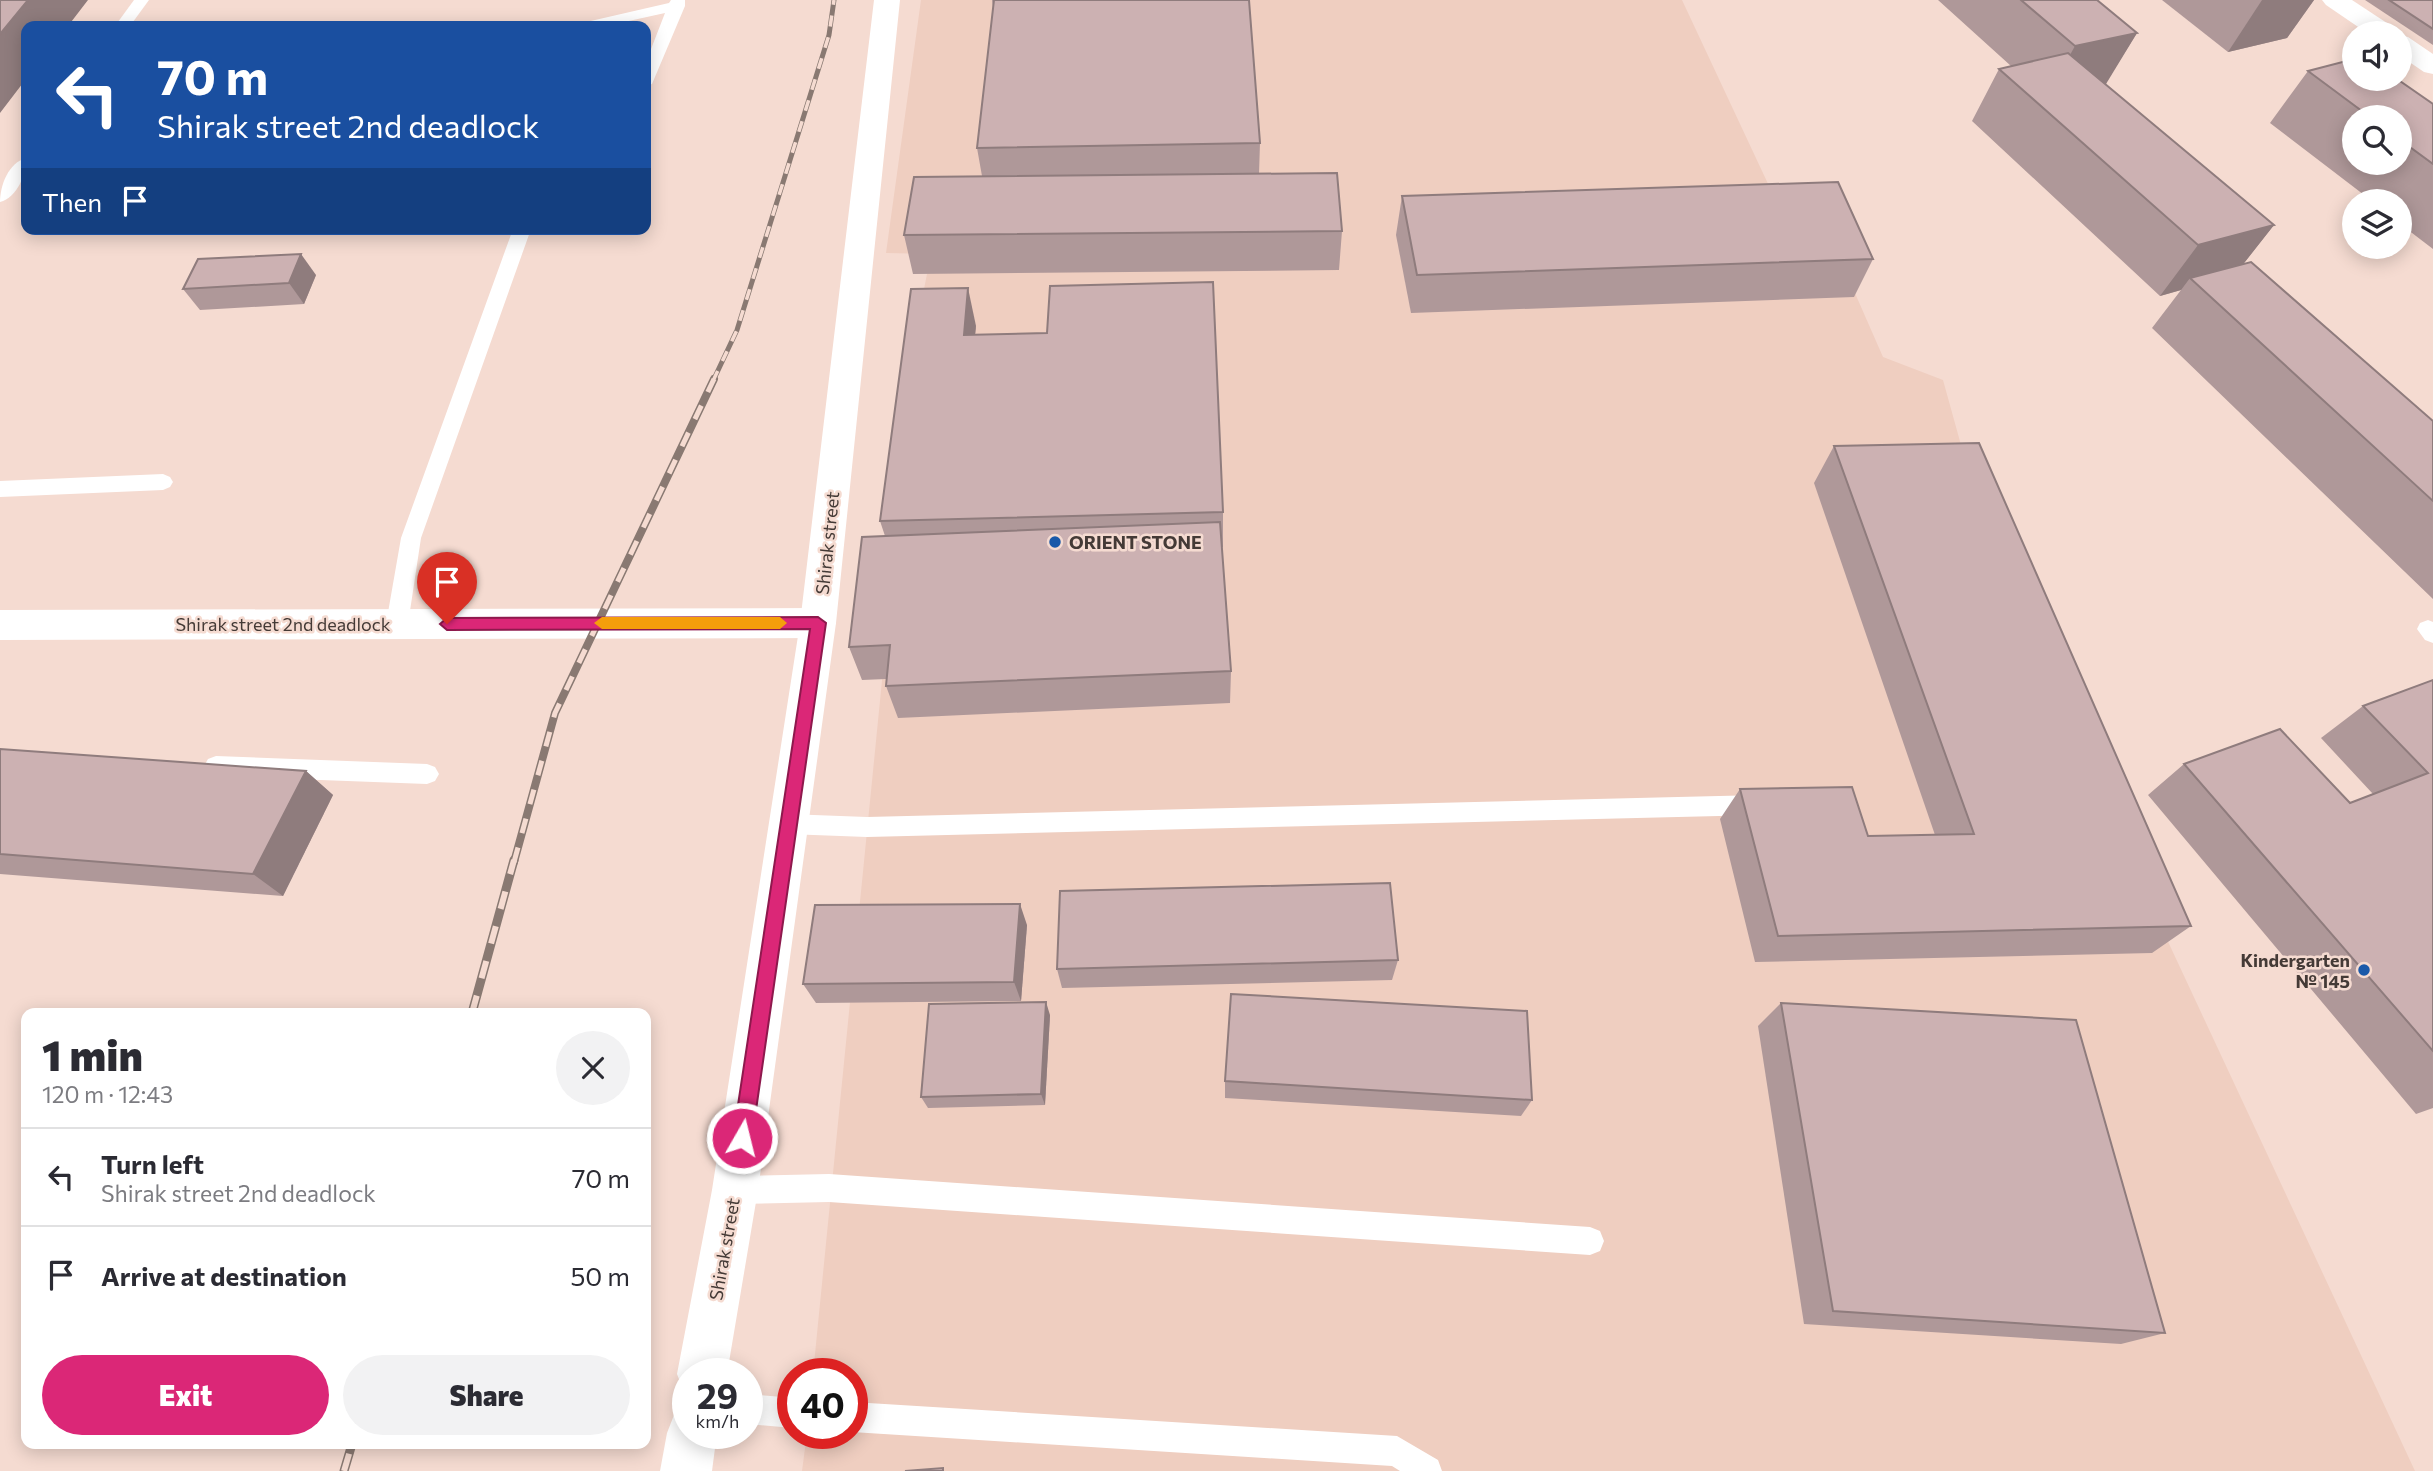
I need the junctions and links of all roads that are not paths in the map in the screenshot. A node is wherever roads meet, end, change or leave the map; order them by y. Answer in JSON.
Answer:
{"nodes":[{"id":1,"x":142,"y":0,"type":"edge"},
{"id":2,"x":887,"y":0,"type":"edge"},
{"id":3,"x":2335,"y":0,"type":"edge"},
{"id":4,"x":677,"y":3,"type":"edge"},
{"id":5,"x":126,"y":21,"type":"edge"},
{"id":6,"x":607,"y":21,"type":"edge"},
{"id":7,"x":2366,"y":21,"type":"edge"},
{"id":8,"x":2412,"y":52,"type":"edge"},
{"id":9,"x":2433,"y":66,"type":"edge"},
{"id":10,"x":651,"y":68,"type":"edge"},
{"id":11,"x":21,"y":170,"type":"edge"},
{"id":12,"x":0,"y":197,"type":"edge"},
{"id":13,"x":521,"y":235,"type":"edge"},
{"id":14,"x":163,"y":482,"type":"dead end"},
{"id":15,"x":0,"y":489,"type":"edge"},
{"id":16,"x":818,"y":623,"type":"junction"},
{"id":17,"x":397,"y":624,"type":"junction"},
{"id":18,"x":0,"y":625,"type":"edge"},
{"id":19,"x":192,"y":765,"type":"edge"},
{"id":20,"x":427,"y":774,"type":"dead end"},
{"id":21,"x":1786,"y":804,"type":"edge"},
{"id":22,"x":787,"y":824,"type":"junction"},
{"id":23,"x":735,"y":1190,"type":"junction"},
{"id":24,"x":1590,"y":1241,"type":"dead end"},
{"id":25,"x":705,"y":1358,"type":"edge"},
{"id":26,"x":868,"y":1418,"type":"edge"},
{"id":27,"x":689,"y":1449,"type":"edge"},
{"id":28,"x":686,"y":1471,"type":"edge"},
{"id":29,"x":1427,"y":1471,"type":"edge"}],
"edges":[{"from":1,"to":5,"type":"lane"},
{"from":2,"to":16,"type":"street","name":"Shirak street"},
{"from":3,"to":7,"type":"street"},
{"from":4,"to":6,"type":"lane"},
{"from":4,"to":10,"type":"lane"},
{"from":8,"to":9,"type":"street"},
{"from":11,"to":12,"type":"lane"},
{"from":13,"to":17,"type":"lane"},
{"from":14,"to":15,"type":"lane"},
{"from":16,"to":17,"type":"street","name":"Shirak street 2nd deadlock"},
{"from":16,"to":22,"type":"street","name":"Shirak street"},
{"from":17,"to":18,"type":"street","name":"Shirak street 2nd deadlock"},
{"from":19,"to":20,"type":"lane"},
{"from":21,"to":22,"type":"lane"},
{"from":22,"to":23,"type":"street","name":"Shirak street"},
{"from":23,"to":24,"type":"lane"},
{"from":23,"to":25,"type":"street","name":"Shirak street"},
{"from":26,"to":29,"type":"lane"},
{"from":27,"to":28,"type":"street"}]}
